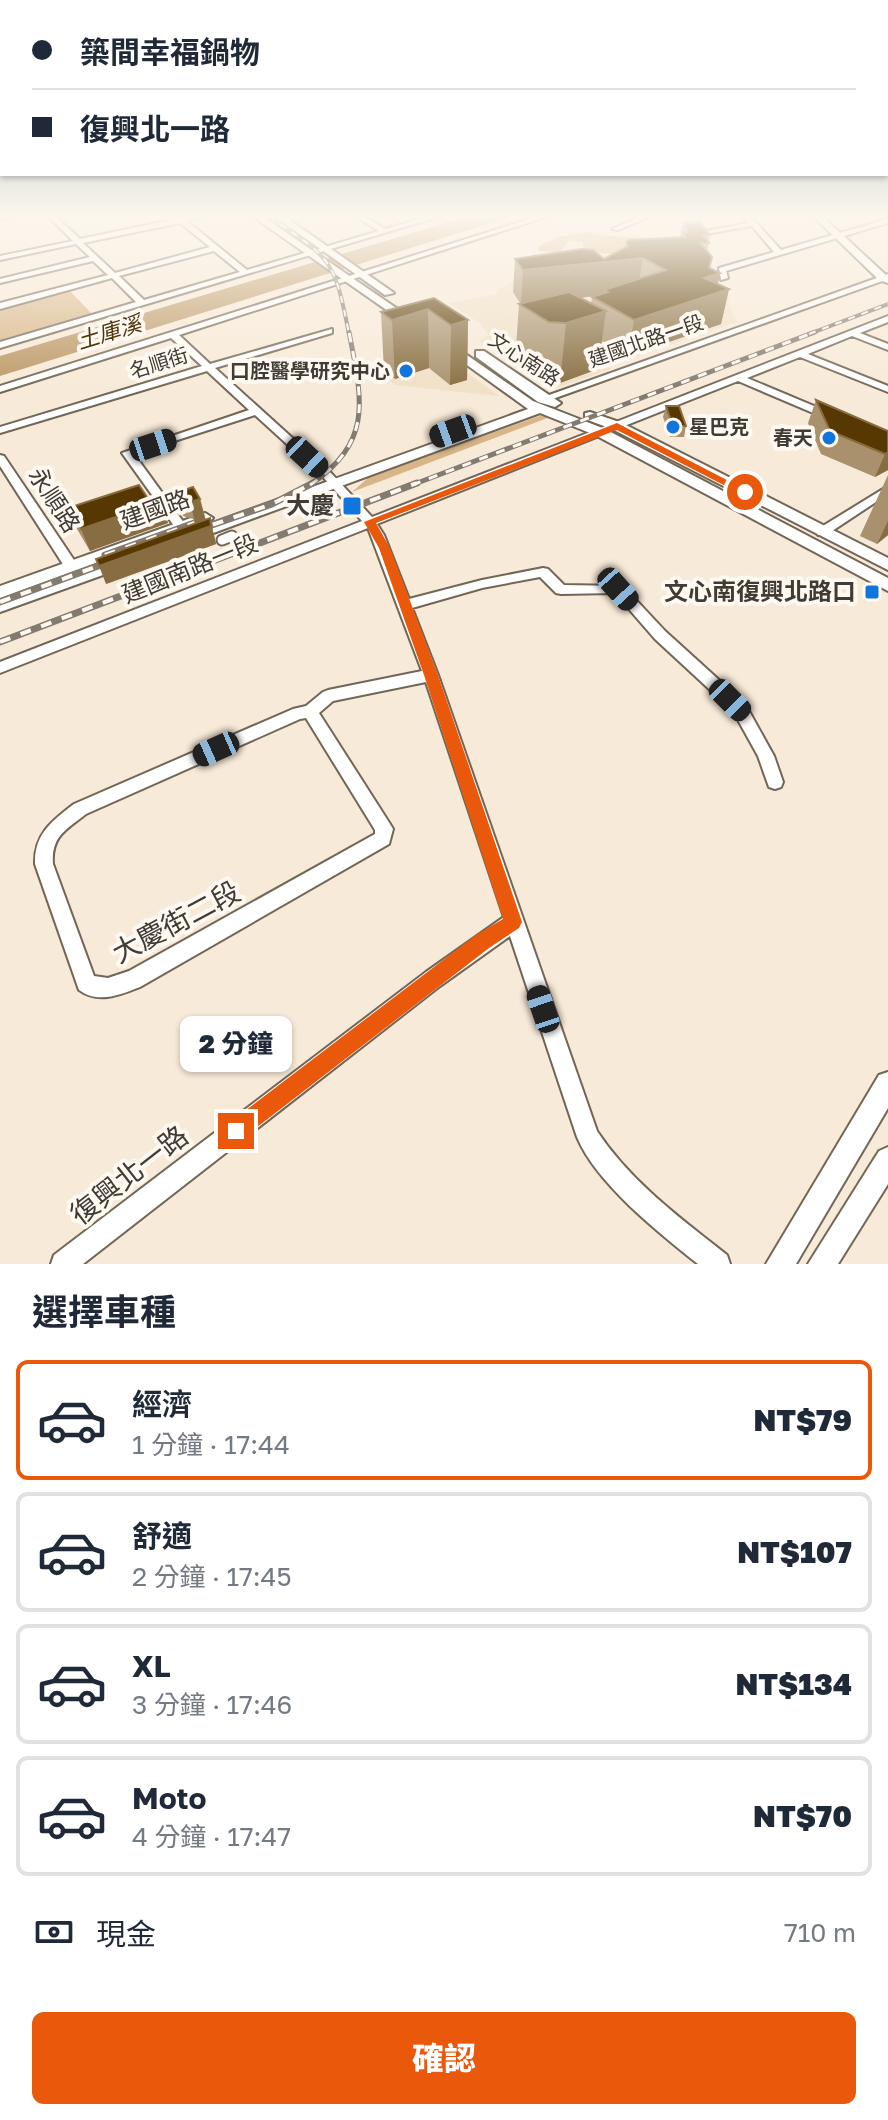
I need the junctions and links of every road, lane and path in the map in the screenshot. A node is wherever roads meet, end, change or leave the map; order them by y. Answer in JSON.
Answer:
{"nodes":[{"id":1,"x":25,"y":275,"type":"edge"},
{"id":2,"x":118,"y":275,"type":"edge"},
{"id":3,"x":239,"y":275,"type":"edge"},
{"id":4,"x":342,"y":275,"type":"edge"},
{"id":5,"x":357,"y":275,"type":"edge"},
{"id":6,"x":365,"y":275,"type":"edge"},
{"id":7,"x":723,"y":275,"type":"edge"},
{"id":8,"x":114,"y":276,"type":"junction"},
{"id":9,"x":347,"y":278,"type":"junction"},
{"id":10,"x":724,"y":278,"type":"dead end"},
{"id":11,"x":887,"y":279,"type":"edge"},
{"id":12,"x":0,"y":281,"type":"edge"},
{"id":13,"x":142,"y":303,"type":"junction"},
{"id":14,"x":0,"y":306,"type":"edge"},
{"id":15,"x":888,"y":319,"type":"edge"},
{"id":16,"x":329,"y":331,"type":"dead end"},
{"id":17,"x":852,"y":333,"type":"junction"},
{"id":18,"x":172,"y":334,"type":"junction"},
{"id":19,"x":450,"y":334,"type":"edge"},
{"id":20,"x":436,"y":338,"type":"edge"},
{"id":21,"x":0,"y":345,"type":"edge"},
{"id":22,"x":888,"y":347,"type":"edge"},
{"id":23,"x":801,"y":354,"type":"junction"},
{"id":24,"x":207,"y":367,"type":"junction"},
{"id":25,"x":739,"y":378,"type":"junction"},
{"id":26,"x":0,"y":389,"type":"edge"},
{"id":27,"x":888,"y":389,"type":"edge"},
{"id":28,"x":542,"y":403,"type":"junction"},
{"id":29,"x":256,"y":411,"type":"junction"},
{"id":30,"x":837,"y":419,"type":"edge"},
{"id":31,"x":617,"y":426,"type":"junction"},
{"id":32,"x":0,"y":430,"type":"edge"},
{"id":33,"x":600,"y":432,"type":"junction"},
{"id":34,"x":0,"y":458,"type":"edge"},
{"id":35,"x":4,"y":472,"type":"edge"},
{"id":36,"x":331,"y":479,"type":"junction"},
{"id":37,"x":886,"y":492,"type":"edge"},
{"id":38,"x":370,"y":522,"type":"junction"},
{"id":39,"x":181,"y":527,"type":"junction"},
{"id":40,"x":822,"y":532,"type":"junction"},
{"id":41,"x":232,"y":536,"type":"dead end"},
{"id":42,"x":222,"y":540,"type":"dead end"},
{"id":43,"x":888,"y":565,"type":"edge"},
{"id":44,"x":71,"y":566,"type":"junction"},
{"id":45,"x":888,"y":585,"type":"edge"},
{"id":46,"x":0,"y":592,"type":"edge"},
{"id":47,"x":405,"y":605,"type":"junction"},
{"id":48,"x":0,"y":606,"type":"edge"},
{"id":49,"x":0,"y":668,"type":"edge"},
{"id":50,"x":431,"y":675,"type":"junction"},
{"id":51,"x":310,"y":712,"type":"junction"},
{"id":52,"x":775,"y":782,"type":"dead end"},
{"id":53,"x":513,"y":922,"type":"junction"},
{"id":54,"x":888,"y":1084,"type":"edge"},
{"id":55,"x":888,"y":1160,"type":"edge"},
{"id":56,"x":63,"y":1264,"type":"edge"},
{"id":57,"x":718,"y":1264,"type":"edge"},
{"id":58,"x":780,"y":1264,"type":"edge"},
{"id":59,"x":822,"y":1264,"type":"edge"}],
"edges":[{"from":1,"to":12,"type":"street"},
{"from":2,"to":8,"type":"street"},
{"from":3,"to":13,"type":"street"},
{"from":4,"to":9,"type":"main road"},
{"from":5,"to":9,"type":"street"},
{"from":6,"to":9,"type":"main road"},
{"from":7,"to":10,"type":"street"},
{"from":8,"to":13,"type":"street"},
{"from":8,"to":14,"type":"street"},
{"from":9,"to":18,"type":"street"},
{"from":11,"to":28,"type":"street","name":"建國北路一段"},
{"from":13,"to":21,"type":"street"},
{"from":15,"to":17,"type":"street","name":"建國南路一段"},
{"from":16,"to":24,"type":"street","name":"名順街"},
{"from":17,"to":22,"type":"street"},
{"from":17,"to":23,"type":"street","name":"建國南路一段"},
{"from":18,"to":24,"type":"street"},
{"from":18,"to":26,"type":"street"},
{"from":19,"to":28,"type":"main road","name":"文心南路"},
{"from":20,"to":28,"type":"main road","name":"文心南路"},
{"from":23,"to":25,"type":"street","name":"建國南路一段"},
{"from":23,"to":27,"type":"street"},
{"from":24,"to":29,"type":"street"},
{"from":24,"to":32,"type":"street","name":"名順街"},
{"from":25,"to":30,"type":"street"},
{"from":25,"to":31,"type":"street","name":"建國南路一段"},
{"from":28,"to":31,"type":"main road","name":"文心南路"},
{"from":28,"to":33,"type":"main road","name":"文心南路"},
{"from":28,"to":36,"type":"main road","name":"建國北路一段"},
{"from":29,"to":36,"type":"street"},
{"from":29,"to":39,"type":"street"},
{"from":31,"to":33,"type":"street","name":"建國南路一段"},
{"from":31,"to":40,"type":"main road","name":"文心南路"},
{"from":33,"to":38,"type":"street","name":"建國南路一段"},
{"from":33,"to":45,"type":"main road","name":"文心南路"},
{"from":34,"to":35,"type":"street","name":"永順路"},
{"from":35,"to":44,"type":"street","name":"永順路"},
{"from":36,"to":38,"type":"street"},
{"from":36,"to":39,"type":"main road","name":"建國路"},
{"from":36,"to":48,"type":"main road","name":"建國路"},
{"from":37,"to":40,"type":"street"},
{"from":38,"to":47,"type":"street"},
{"from":38,"to":49,"type":"street","name":"建國南路一段"},
{"from":39,"to":44,"type":"main road","name":"建國路"},
{"from":40,"to":43,"type":"main road","name":"文心南路"},
{"from":41,"to":42,"type":"street"},
{"from":44,"to":46,"type":"main road","name":"建國路"},
{"from":47,"to":50,"type":"street"},
{"from":47,"to":52,"type":"street"},
{"from":50,"to":51,"type":"street","name":"大慶街二段"},
{"from":50,"to":53,"type":"street"},
{"from":51,"to":51,"type":"street","name":"大慶街二段"},
{"from":53,"to":56,"type":"street","name":"復興北一路"},
{"from":53,"to":57,"type":"street"},
{"from":54,"to":58,"type":"street"},
{"from":55,"to":59,"type":"street"}]}
